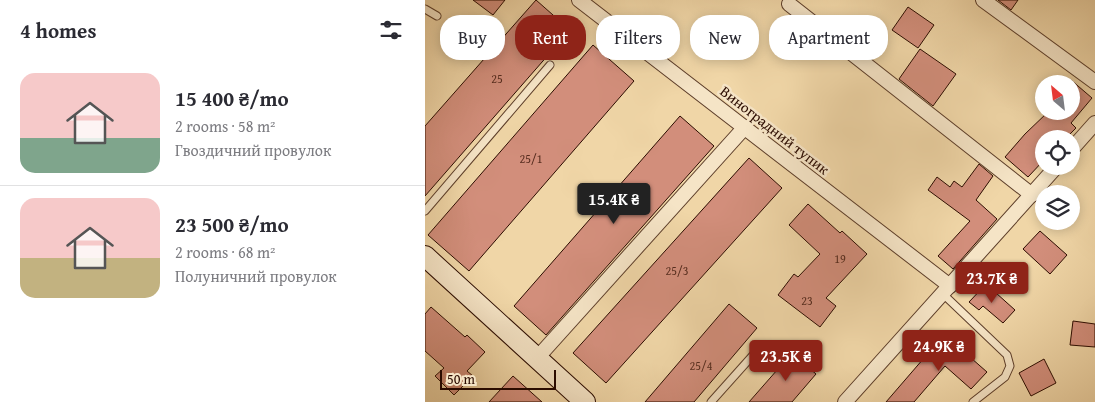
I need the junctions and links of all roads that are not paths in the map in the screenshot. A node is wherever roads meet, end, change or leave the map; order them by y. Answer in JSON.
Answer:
{"nodes":[{"id":1,"x":579,"y":0,"type":"edge"},
{"id":2,"x":983,"y":0,"type":"edge"},
{"id":3,"x":789,"y":4,"type":"dead end"},
{"id":4,"x":425,"y":9,"type":"edge"},
{"id":5,"x":437,"y":16,"type":"dead end"},
{"id":6,"x":551,"y":64,"type":"dead end"},
{"id":7,"x":1095,"y":82,"type":"edge"},
{"id":8,"x":1095,"y":123,"type":"edge"},
{"id":9,"x":745,"y":127,"type":"junction"},
{"id":10,"x":1080,"y":140,"type":"edge"},
{"id":11,"x":1049,"y":175,"type":"edge"},
{"id":12,"x":1032,"y":195,"type":"junction"},
{"id":13,"x":425,"y":211,"type":"edge"},
{"id":14,"x":425,"y":256,"type":"edge"},
{"id":15,"x":946,"y":290,"type":"junction"},
{"id":16,"x":762,"y":345,"type":"dead end"},
{"id":17,"x":538,"y":358,"type":"junction"},
{"id":18,"x":585,"y":402,"type":"edge"},
{"id":19,"x":711,"y":402,"type":"edge"},
{"id":20,"x":845,"y":402,"type":"edge"},
{"id":21,"x":973,"y":402,"type":"edge"}],
"edges":[{"from":1,"to":9,"type":"street","name":"Виноградний тупик"},
{"from":2,"to":7,"type":"street"},
{"from":3,"to":12,"type":"street"},
{"from":4,"to":5,"type":"lane"},
{"from":6,"to":13,"type":"lane"},
{"from":8,"to":10,"type":"street"},
{"from":9,"to":15,"type":"street","name":"Виноградний тупик"},
{"from":9,"to":17,"type":"street"},
{"from":11,"to":12,"type":"street"},
{"from":12,"to":15,"type":"street"},
{"from":14,"to":17,"type":"street"},
{"from":15,"to":20,"type":"street"},
{"from":15,"to":21,"type":"lane"},
{"from":16,"to":19,"type":"lane"},
{"from":17,"to":18,"type":"street"}]}
